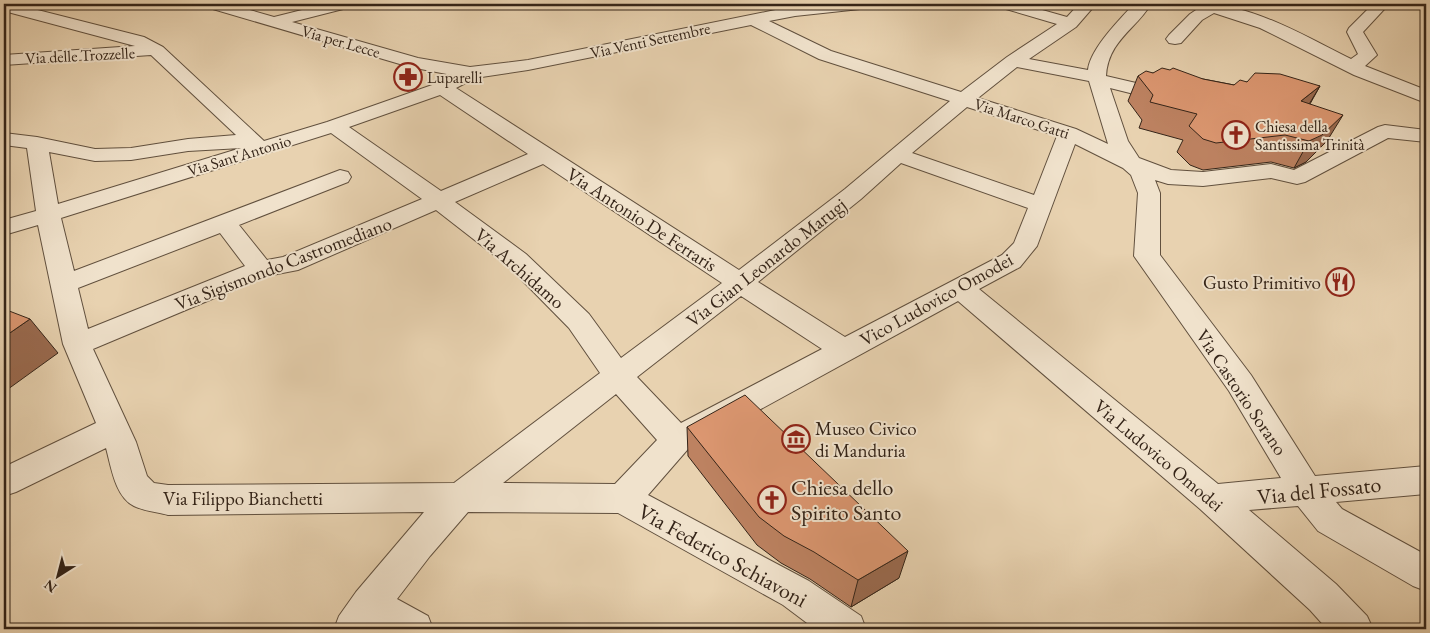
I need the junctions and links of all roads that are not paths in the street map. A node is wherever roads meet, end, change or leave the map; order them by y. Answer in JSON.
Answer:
{"nodes":[{"id":1,"x":216,"y":4,"type":"edge"},
{"id":2,"x":345,"y":4,"type":"edge"},
{"id":3,"x":860,"y":4,"type":"edge"},
{"id":4,"x":1005,"y":4,"type":"edge"},
{"id":5,"x":1088,"y":4,"type":"edge"},
{"id":6,"x":1143,"y":4,"type":"edge"},
{"id":7,"x":1381,"y":4,"type":"edge"},
{"id":8,"x":1207,"y":5,"type":"edge"},
{"id":9,"x":1252,"y":5,"type":"edge"},
{"id":10,"x":4,"y":6,"type":"edge"},
{"id":11,"x":751,"y":12,"type":"edge"},
{"id":12,"x":1232,"y":12,"type":"junction"},
{"id":13,"x":275,"y":22,"type":"junction"},
{"id":14,"x":1070,"y":24,"type":"junction"},
{"id":15,"x":1174,"y":39,"type":"dead end"},
{"id":16,"x":157,"y":51,"type":"junction"},
{"id":17,"x":4,"y":60,"type":"edge"},
{"id":18,"x":1013,"y":61,"type":"junction"},
{"id":19,"x":1354,"y":66,"type":"junction"},
{"id":20,"x":470,"y":73,"type":"junction"},
{"id":21,"x":1097,"y":79,"type":"junction"},
{"id":22,"x":442,"y":88,"type":"junction"},
{"id":23,"x":1142,"y":90,"type":"edge"},
{"id":24,"x":1426,"y":97,"type":"edge"},
{"id":25,"x":965,"y":100,"type":"junction"},
{"id":26,"x":334,"y":126,"type":"junction"},
{"id":27,"x":1070,"y":133,"type":"junction"},
{"id":28,"x":304,"y":135,"type":"junction"},
{"id":29,"x":1426,"y":136,"type":"edge"},
{"id":30,"x":4,"y":138,"type":"edge"},
{"id":31,"x":254,"y":141,"type":"junction"},
{"id":32,"x":37,"y":143,"type":"junction"},
{"id":33,"x":898,"y":155,"type":"junction"},
{"id":34,"x":543,"y":156,"type":"junction"},
{"id":35,"x":1131,"y":163,"type":"junction"},
{"id":36,"x":340,"y":177,"type":"dead end"},
{"id":37,"x":438,"y":200,"type":"junction"},
{"id":38,"x":1041,"y":205,"type":"junction"},
{"id":39,"x":48,"y":214,"type":"junction"},
{"id":40,"x":226,"y":223,"type":"junction"},
{"id":41,"x":4,"y":228,"type":"edge"},
{"id":42,"x":261,"y":269,"type":"junction"},
{"id":43,"x":741,"y":282,"type":"junction"},
{"id":44,"x":64,"y":284,"type":"junction"},
{"id":45,"x":960,"y":288,"type":"junction"},
{"id":46,"x":78,"y":344,"type":"junction"},
{"id":47,"x":844,"y":350,"type":"junction"},
{"id":48,"x":618,"y":376,"type":"junction"},
{"id":49,"x":114,"y":429,"type":"junction"},
{"id":50,"x":678,"y":440,"type":"junction"},
{"id":51,"x":1426,"y":480,"type":"edge"},
{"id":52,"x":4,"y":482,"type":"edge"},
{"id":53,"x":1306,"y":490,"type":"junction"},
{"id":54,"x":460,"y":497,"type":"junction"},
{"id":55,"x":623,"y":499,"type":"junction"},
{"id":56,"x":1212,"y":499,"type":"junction"},
{"id":57,"x":1426,"y":574,"type":"edge"},
{"id":58,"x":361,"y":617,"type":"edge"},
{"id":59,"x":414,"y":629,"type":"edge"},
{"id":60,"x":847,"y":629,"type":"edge"},
{"id":61,"x":1353,"y":629,"type":"edge"}],
"edges":[{"from":1,"to":13,"type":"street","name":"Via per Lecce"},
{"from":2,"to":13,"type":"street"},
{"from":3,"to":11,"type":"street","name":"Via Venti Settembre"},
{"from":4,"to":14,"type":"street"},
{"from":5,"to":14,"type":"street","name":"Via Gian Leonardo Marugj"},
{"from":6,"to":21,"type":"street"},
{"from":7,"to":19,"type":"street"},
{"from":8,"to":12,"type":"street"},
{"from":8,"to":15,"type":"street"},
{"from":9,"to":12,"type":"street"},
{"from":10,"to":16,"type":"street"},
{"from":11,"to":20,"type":"street","name":"Via Venti Settembre"},
{"from":11,"to":25,"type":"street","name":"Via Marco Gatti"},
{"from":12,"to":19,"type":"street"},
{"from":13,"to":20,"type":"street","name":"Via per Lecce"},
{"from":14,"to":18,"type":"street","name":"Via Gian Leonardo Marugj"},
{"from":16,"to":17,"type":"street","name":"Via delle Trozzelle"},
{"from":16,"to":31,"type":"street"},
{"from":18,"to":21,"type":"street"},
{"from":18,"to":25,"type":"street","name":"Via Gian Leonardo Marugj"},
{"from":19,"to":24,"type":"street"},
{"from":20,"to":22,"type":"street","name":"Via Sant'Antonio"},
{"from":21,"to":23,"type":"street"},
{"from":21,"to":35,"type":"street","name":"Via Castorio Sorano"},
{"from":22,"to":26,"type":"street","name":"Via Sant'Antonio"},
{"from":22,"to":34,"type":"street","name":"Via Antonio De Ferraris"},
{"from":25,"to":27,"type":"street","name":"Via Marco Gatti"},
{"from":25,"to":33,"type":"street","name":"Via Gian Leonardo Marugj"},
{"from":26,"to":28,"type":"street","name":"Via Sant'Antonio"},
{"from":26,"to":37,"type":"street","name":"Via Archidamo"},
{"from":27,"to":35,"type":"street","name":"Via Marco Gatti"},
{"from":27,"to":38,"type":"street","name":"Vico Ludovico Omodei"},
{"from":28,"to":31,"type":"street"},
{"from":28,"to":39,"type":"street","name":"Via Sant'Antonio"},
{"from":29,"to":35,"type":"street","name":"Via Marco Gatti"},
{"from":30,"to":32,"type":"street"},
{"from":31,"to":32,"type":"street"},
{"from":32,"to":39,"type":"street","name":"Via Filippo Bianchetti"},
{"from":33,"to":38,"type":"street"},
{"from":33,"to":43,"type":"street","name":"Via Gian Leonardo Marugj"},
{"from":34,"to":37,"type":"street","name":"Via Sigismondo Castromediano"},
{"from":34,"to":43,"type":"street","name":"Via Antonio De Ferraris"},
{"from":35,"to":53,"type":"street","name":"Via Castorio Sorano"},
{"from":36,"to":40,"type":"street"},
{"from":37,"to":42,"type":"street","name":"Via Sigismondo Castromediano"},
{"from":37,"to":48,"type":"street","name":"Via Archidamo"},
{"from":38,"to":45,"type":"street","name":"Vico Ludovico Omodei"},
{"from":39,"to":41,"type":"street","name":"Via Sant'Antonio"},
{"from":39,"to":44,"type":"street","name":"Via Filippo Bianchetti"},
{"from":40,"to":42,"type":"street"},
{"from":40,"to":44,"type":"street"},
{"from":42,"to":46,"type":"street","name":"Via Sigismondo Castromediano"},
{"from":43,"to":47,"type":"street","name":"Via Antonio De Ferraris"},
{"from":43,"to":48,"type":"street","name":"Via Gian Leonardo Marugj"},
{"from":44,"to":46,"type":"street","name":"Via Filippo Bianchetti"},
{"from":45,"to":47,"type":"street","name":"Vico Ludovico Omodei"},
{"from":45,"to":56,"type":"street","name":"Via Ludovico Omodei"},
{"from":46,"to":49,"type":"street","name":"Via Filippo Bianchetti"},
{"from":47,"to":50,"type":"street","name":"Vico Ludovico Omodei"},
{"from":48,"to":50,"type":"street","name":"Via Archidamo"},
{"from":48,"to":54,"type":"street","name":"Via Gian Leonardo Marugj"},
{"from":49,"to":52,"type":"street"},
{"from":49,"to":54,"type":"street","name":"Via Filippo Bianchetti"},
{"from":50,"to":55,"type":"street","name":"Vico Ludovico Omodei"},
{"from":51,"to":53,"type":"street","name":"Via del Fossato"},
{"from":53,"to":56,"type":"street","name":"Via del Fossato"},
{"from":53,"to":57,"type":"street","name":"Via Castorio Sorano"},
{"from":54,"to":55,"type":"street","name":"Via Filippo Bianchetti"},
{"from":54,"to":58,"type":"street","name":"Via Gian Leonardo Marugj"},
{"from":55,"to":60,"type":"street","name":"Via Federico Schiavoni"},
{"from":56,"to":61,"type":"street","name":"Via Ludovico Omodei"},
{"from":58,"to":59,"type":"street"}]}
